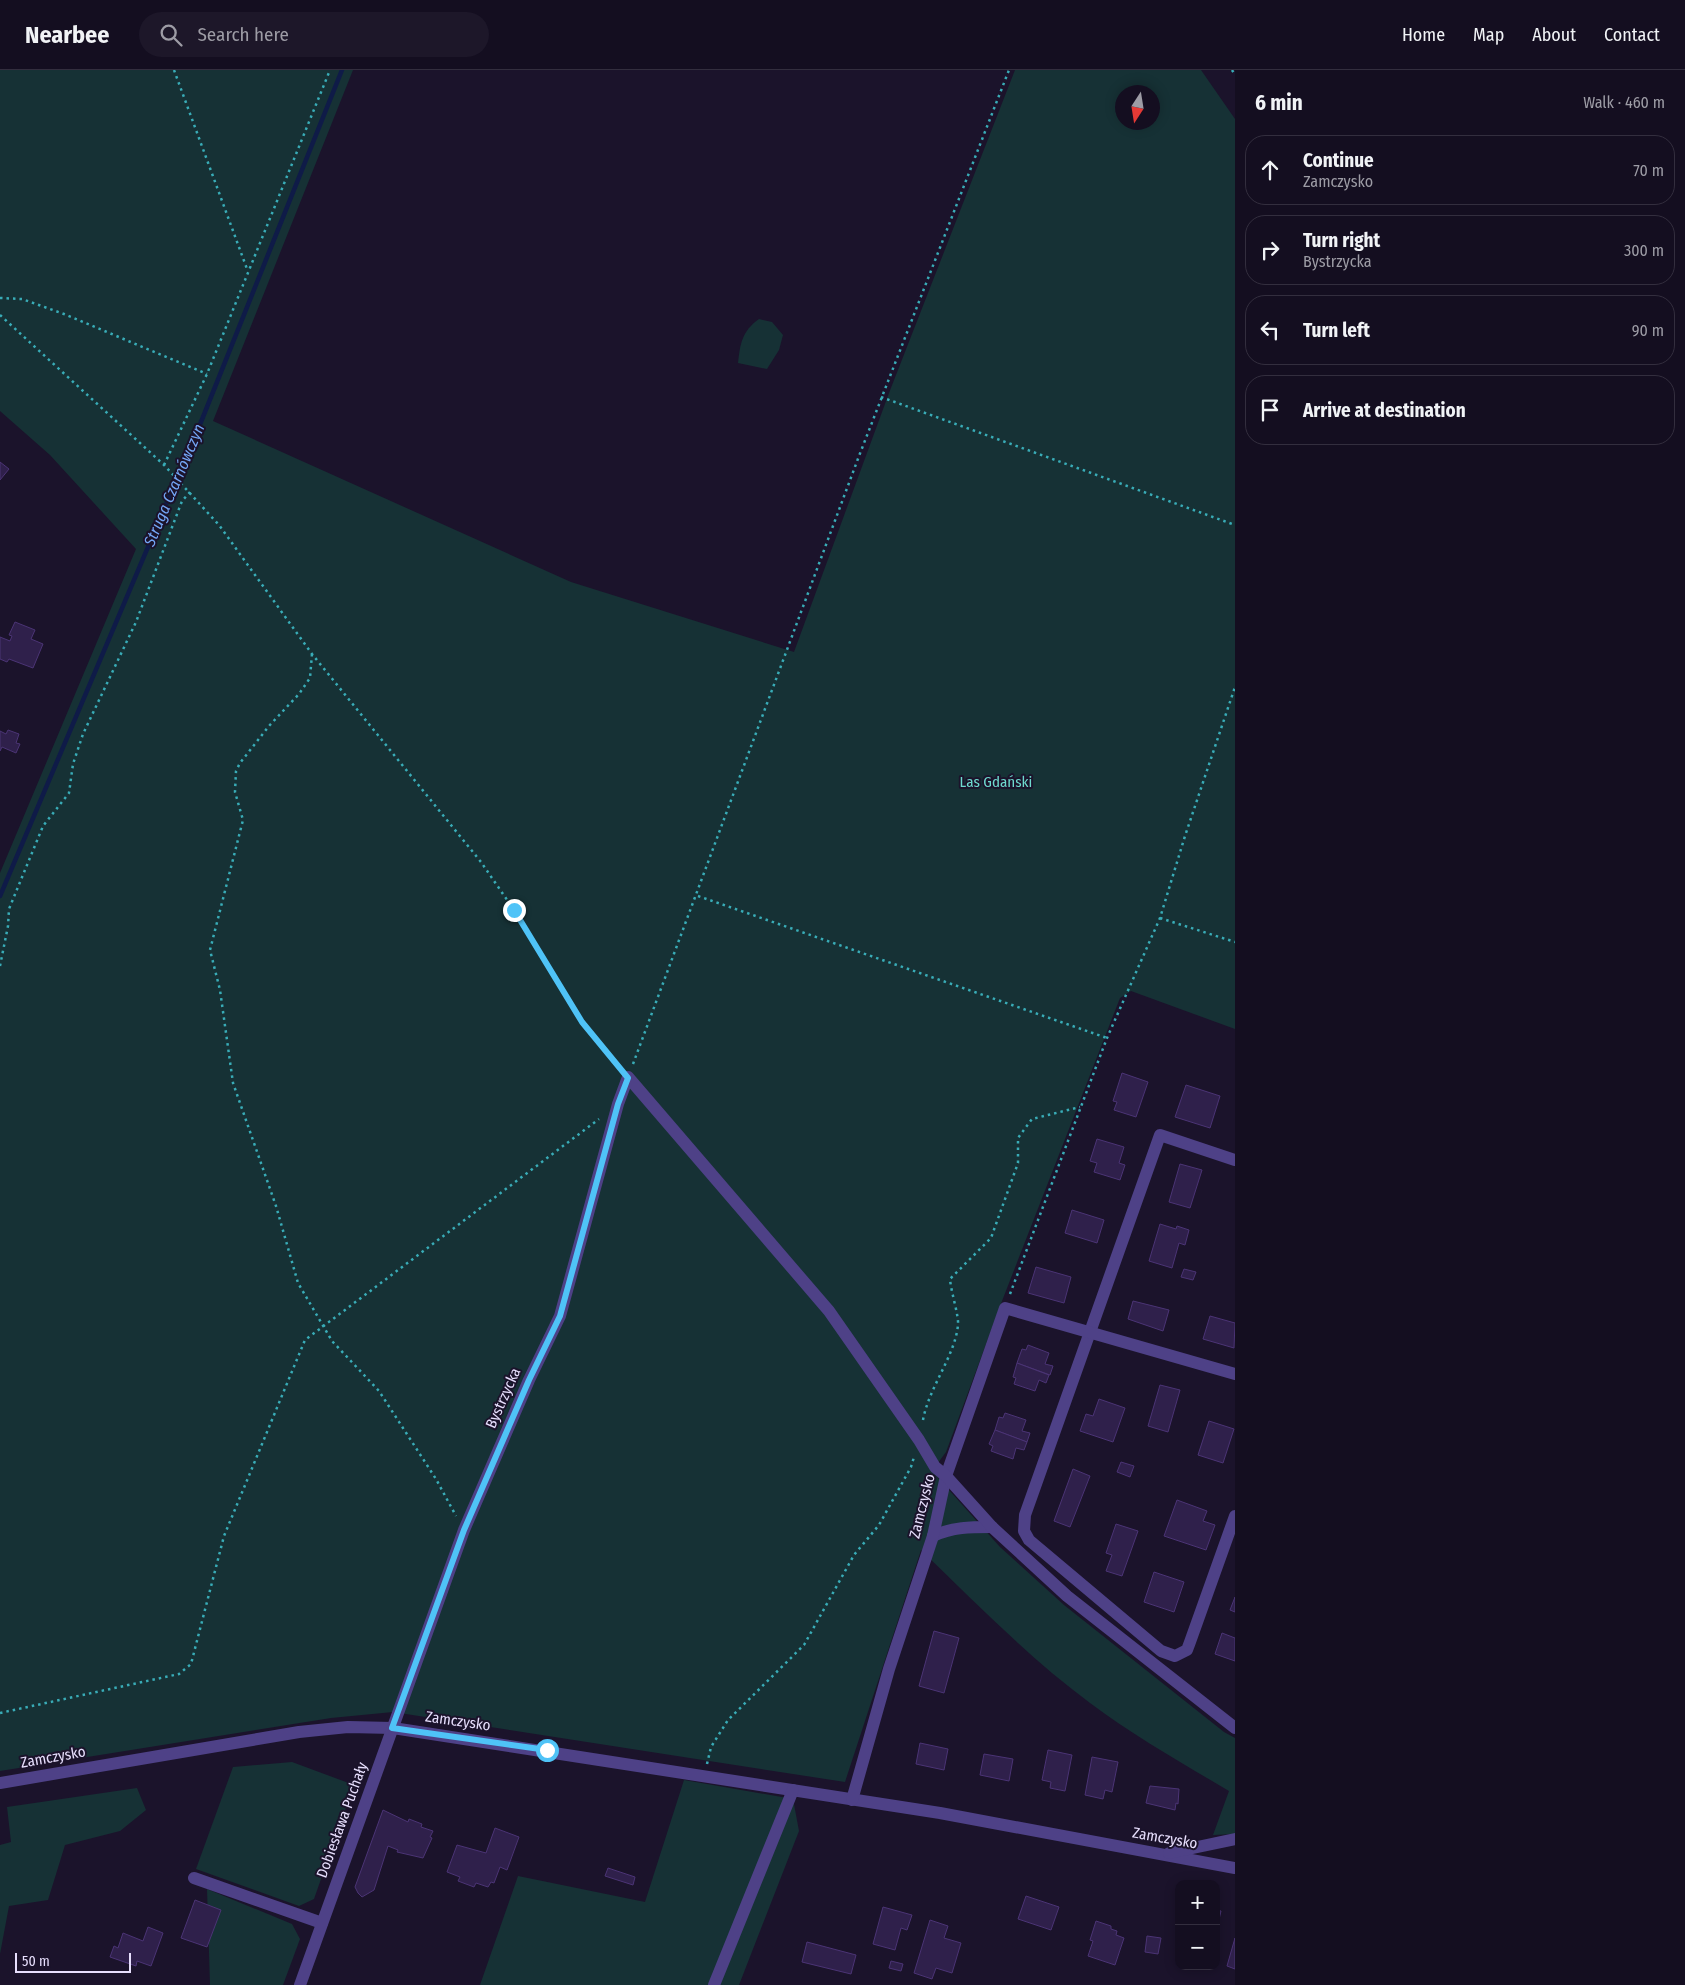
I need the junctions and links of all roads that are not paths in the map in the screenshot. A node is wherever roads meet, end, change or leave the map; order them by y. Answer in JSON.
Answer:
{"nodes":[{"id":1,"x":1235,"y":1160,"type":"edge"},
{"id":2,"x":1090,"y":1332,"type":"junction"},
{"id":3,"x":1235,"y":1374,"type":"edge"},
{"id":4,"x":946,"y":1476,"type":"junction"},
{"id":5,"x":1235,"y":1516,"type":"edge"},
{"id":6,"x":992,"y":1527,"type":"junction"},
{"id":7,"x":933,"y":1536,"type":"junction"},
{"id":8,"x":392,"y":1728,"type":"junction"},
{"id":9,"x":1235,"y":1728,"type":"edge"},
{"id":10,"x":0,"y":1782,"type":"edge"},
{"id":11,"x":793,"y":1790,"type":"junction"},
{"id":12,"x":852,"y":1800,"type":"junction"},
{"id":13,"x":1235,"y":1839,"type":"edge"},
{"id":14,"x":1161,"y":1854,"type":"junction"},
{"id":15,"x":1235,"y":1868,"type":"edge"},
{"id":16,"x":194,"y":1878,"type":"dead end"},
{"id":17,"x":322,"y":1923,"type":"junction"},
{"id":18,"x":300,"y":1985,"type":"edge"},
{"id":19,"x":714,"y":1985,"type":"edge"}],
"edges":[{"from":1,"to":2,"type":"street"},
{"from":2,"to":3,"type":"street"},
{"from":2,"to":4,"type":"street","name":"Zamczysko"},
{"from":2,"to":5,"type":"street"},
{"from":4,"to":6,"type":"street"},
{"from":4,"to":7,"type":"street","name":"Zamczysko"},
{"from":4,"to":8,"type":"street","name":"Bystrzycka"},
{"from":6,"to":7,"type":"street"},
{"from":6,"to":9,"type":"street"},
{"from":7,"to":12,"type":"street","name":"Zamczysko"},
{"from":8,"to":10,"type":"street","name":"Zamczysko"},
{"from":8,"to":11,"type":"street","name":"Zamczysko"},
{"from":8,"to":17,"type":"street","name":"Dobiesława Puchały"},
{"from":11,"to":12,"type":"street","name":"Zamczysko"},
{"from":11,"to":19,"type":"street"},
{"from":12,"to":14,"type":"street","name":"Zamczysko"},
{"from":13,"to":14,"type":"street"},
{"from":14,"to":15,"type":"street","name":"Zamczysko"},
{"from":16,"to":17,"type":"street"},
{"from":17,"to":18,"type":"street","name":"Dobiesława Puchały"}]}
